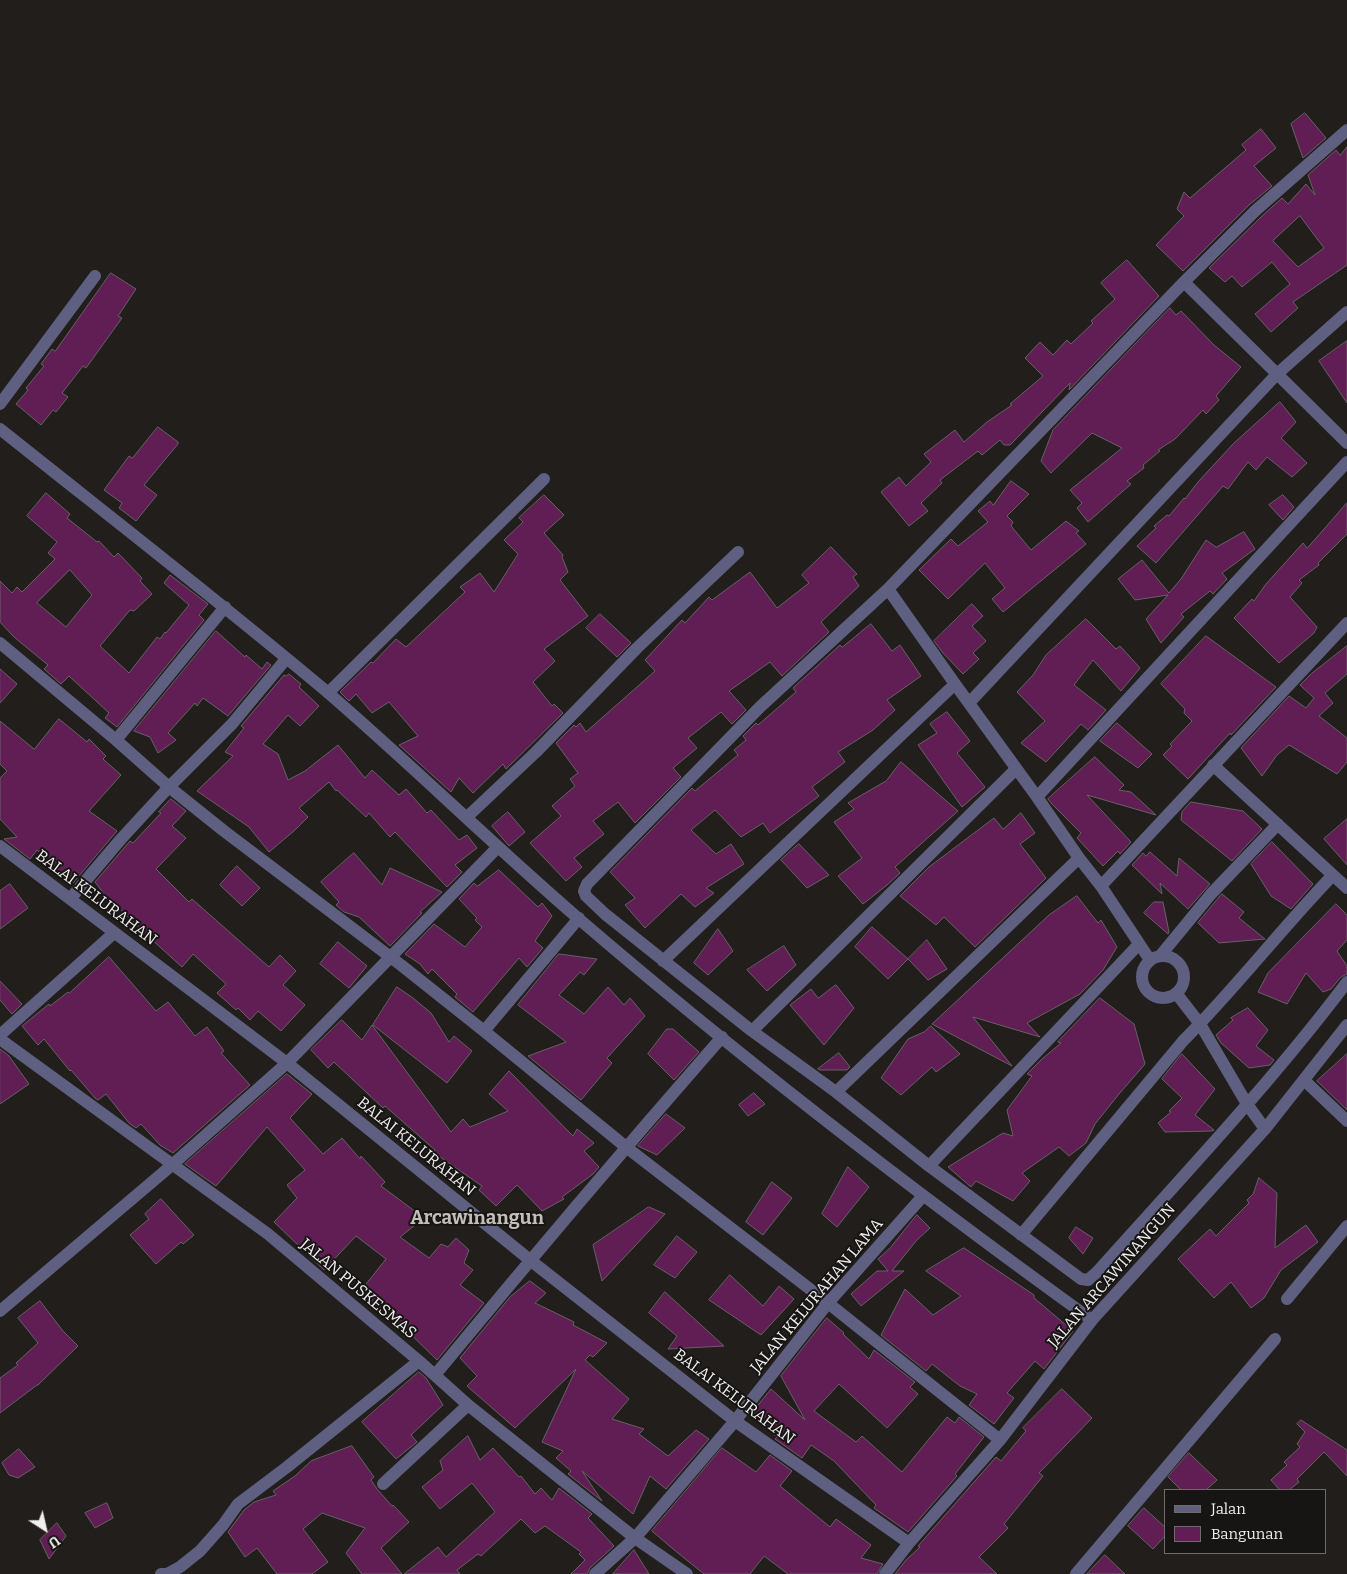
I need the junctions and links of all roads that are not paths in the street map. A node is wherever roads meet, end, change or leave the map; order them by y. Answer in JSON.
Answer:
{"nodes":[{"id":1,"x":1347,"y":130,"type":"edge"},
{"id":2,"x":95,"y":276,"type":"dead end"},
{"id":3,"x":1184,"y":282,"type":"junction"},
{"id":4,"x":1347,"y":312,"type":"edge"},
{"id":5,"x":1277,"y":374,"type":"junction"},
{"id":6,"x":0,"y":404,"type":"edge"},
{"id":7,"x":0,"y":429,"type":"edge"},
{"id":8,"x":1347,"y":443,"type":"edge"},
{"id":9,"x":1347,"y":462,"type":"edge"},
{"id":10,"x":544,"y":479,"type":"dead end"},
{"id":11,"x":738,"y":552,"type":"dead end"},
{"id":12,"x":888,"y":589,"type":"junction"},
{"id":13,"x":225,"y":607,"type":"junction"},
{"id":14,"x":1347,"y":624,"type":"edge"},
{"id":15,"x":0,"y":643,"type":"edge"},
{"id":16,"x":286,"y":659,"type":"junction"},
{"id":17,"x":955,"y":684,"type":"junction"},
{"id":18,"x":328,"y":694,"type":"junction"},
{"id":19,"x":969,"y":703,"type":"junction"},
{"id":20,"x":116,"y":740,"type":"junction"},
{"id":21,"x":1213,"y":765,"type":"junction"},
{"id":22,"x":1016,"y":769,"type":"junction"},
{"id":23,"x":169,"y":787,"type":"junction"},
{"id":24,"x":1037,"y":797,"type":"junction"},
{"id":25,"x":467,"y":817,"type":"junction"},
{"id":26,"x":1278,"y":824,"type":"junction"},
{"id":27,"x":0,"y":846,"type":"edge"},
{"id":28,"x":498,"y":846,"type":"junction"},
{"id":29,"x":1079,"y":858,"type":"junction"},
{"id":30,"x":1333,"y":875,"type":"junction"},
{"id":31,"x":1101,"y":886,"type":"junction"},
{"id":32,"x":1347,"y":888,"type":"edge"},
{"id":33,"x":70,"y":899,"type":"junction"},
{"id":34,"x":578,"y":918,"type":"junction"},
{"id":35,"x":114,"y":933,"type":"junction"},
{"id":36,"x":1139,"y":944,"type":"junction"},
{"id":37,"x":391,"y":958,"type":"junction"},
{"id":38,"x":1155,"y":958,"type":"junction"},
{"id":39,"x":663,"y":961,"type":"junction"},
{"id":40,"x":1347,"y":982,"type":"edge"},
{"id":41,"x":1176,"y":993,"type":"junction"},
{"id":42,"x":1200,"y":1024,"type":"junction"},
{"id":43,"x":1347,"y":1025,"type":"edge"},
{"id":44,"x":484,"y":1031,"type":"junction"},
{"id":45,"x":752,"y":1031,"type":"junction"},
{"id":46,"x":0,"y":1035,"type":"edge"},
{"id":47,"x":722,"y":1038,"type":"junction"},
{"id":48,"x":0,"y":1039,"type":"edge"},
{"id":49,"x":287,"y":1064,"type":"junction"},
{"id":50,"x":1304,"y":1080,"type":"junction"},
{"id":51,"x":836,"y":1092,"type":"junction"},
{"id":52,"x":1247,"y":1104,"type":"junction"},
{"id":53,"x":1347,"y":1121,"type":"edge"},
{"id":54,"x":1264,"y":1129,"type":"junction"},
{"id":55,"x":626,"y":1147,"type":"junction"},
{"id":56,"x":172,"y":1165,"type":"junction"},
{"id":57,"x":929,"y":1166,"type":"junction"},
{"id":58,"x":923,"y":1196,"type":"junction"},
{"id":59,"x":1346,"y":1228,"type":"edge"},
{"id":60,"x":1021,"y":1235,"type":"junction"},
{"id":61,"x":530,"y":1260,"type":"junction"},
{"id":62,"x":1287,"y":1299,"type":"dead end"},
{"id":63,"x":828,"y":1303,"type":"junction"},
{"id":64,"x":0,"y":1310,"type":"edge"},
{"id":65,"x":1092,"y":1320,"type":"junction"},
{"id":66,"x":1275,"y":1339,"type":"dead end"},
{"id":67,"x":419,"y":1361,"type":"junction"},
{"id":68,"x":435,"y":1375,"type":"junction"},
{"id":69,"x":468,"y":1405,"type":"junction"},
{"id":70,"x":735,"y":1421,"type":"junction"},
{"id":71,"x":1000,"y":1440,"type":"junction"},
{"id":72,"x":384,"y":1484,"type":"dead end"},
{"id":73,"x":635,"y":1538,"type":"junction"},
{"id":74,"x":909,"y":1544,"type":"junction"},
{"id":75,"x":162,"y":1574,"type":"edge"},
{"id":76,"x":595,"y":1574,"type":"edge"},
{"id":77,"x":687,"y":1574,"type":"edge"},
{"id":78,"x":885,"y":1574,"type":"edge"},
{"id":79,"x":1076,"y":1574,"type":"edge"}],
"edges":[{"from":1,"to":3,"type":"street"},
{"from":2,"to":6,"type":"street"},
{"from":3,"to":5,"type":"street"},
{"from":3,"to":12,"type":"street"},
{"from":4,"to":5,"type":"street"},
{"from":5,"to":8,"type":"street"},
{"from":5,"to":19,"type":"street"},
{"from":7,"to":13,"type":"street"},
{"from":9,"to":24,"type":"street"},
{"from":10,"to":18,"type":"street"},
{"from":11,"to":25,"type":"street"},
{"from":12,"to":17,"type":"street"},
{"from":12,"to":39,"type":"street"},
{"from":13,"to":16,"type":"street"},
{"from":13,"to":20,"type":"street"},
{"from":14,"to":21,"type":"street"},
{"from":15,"to":20,"type":"street"},
{"from":16,"to":18,"type":"street"},
{"from":16,"to":23,"type":"street"},
{"from":17,"to":19,"type":"street"},
{"from":17,"to":39,"type":"street"},
{"from":18,"to":25,"type":"street"},
{"from":19,"to":22,"type":"street"},
{"from":20,"to":23,"type":"street"},
{"from":21,"to":26,"type":"street"},
{"from":21,"to":31,"type":"street"},
{"from":22,"to":24,"type":"street"},
{"from":22,"to":45,"type":"street"},
{"from":23,"to":33,"type":"street"},
{"from":23,"to":37,"type":"street"},
{"from":24,"to":29,"type":"street"},
{"from":25,"to":28,"type":"street"},
{"from":26,"to":30,"type":"street"},
{"from":26,"to":38,"type":"street"},
{"from":27,"to":33,"type":"street","name":"BALAI KELURAHAN"},
{"from":28,"to":34,"type":"street"},
{"from":28,"to":37,"type":"street"},
{"from":29,"to":31,"type":"street"},
{"from":29,"to":51,"type":"street"},
{"from":30,"to":32,"type":"street"},
{"from":30,"to":42,"type":"street"},
{"from":31,"to":36,"type":"street"},
{"from":33,"to":35,"type":"street","name":"BALAI KELURAHAN"},
{"from":34,"to":44,"type":"street"},
{"from":34,"to":47,"type":"street"},
{"from":35,"to":46,"type":"street"},
{"from":35,"to":49,"type":"street","name":"BALAI KELURAHAN"},
{"from":36,"to":38,"type":"street"},
{"from":36,"to":57,"type":"street"},
{"from":37,"to":44,"type":"street"},
{"from":37,"to":49,"type":"street"},
{"from":38,"to":41,"type":"street"},
{"from":38,"to":41,"type":"street"},
{"from":39,"to":45,"type":"street"},
{"from":40,"to":52,"type":"street"},
{"from":41,"to":42,"type":"street"},
{"from":42,"to":52,"type":"street"},
{"from":42,"to":60,"type":"street"},
{"from":43,"to":50,"type":"street","name":"JALAN ARCAWINANGUN"},
{"from":44,"to":55,"type":"street"},
{"from":45,"to":51,"type":"street"},
{"from":47,"to":55,"type":"street"},
{"from":47,"to":58,"type":"street"},
{"from":48,"to":56,"type":"street","name":"JALAN PUSKESMAS"},
{"from":49,"to":56,"type":"street"},
{"from":49,"to":61,"type":"street","name":"BALAI KELURAHAN"},
{"from":50,"to":53,"type":"street"},
{"from":50,"to":54,"type":"street","name":"JALAN ARCAWINANGUN"},
{"from":51,"to":57,"type":"street"},
{"from":52,"to":54,"type":"street"},
{"from":52,"to":60,"type":"street"},
{"from":54,"to":65,"type":"street","name":"JALAN ARCAWINANGUN"},
{"from":55,"to":61,"type":"street"},
{"from":55,"to":63,"type":"street"},
{"from":56,"to":64,"type":"street"},
{"from":56,"to":67,"type":"street","name":"JALAN PUSKESMAS"},
{"from":57,"to":60,"type":"street"},
{"from":58,"to":63,"type":"street","name":"JALAN KELURAHAN LAMA"},
{"from":58,"to":65,"type":"street"},
{"from":59,"to":62,"type":"street"},
{"from":61,"to":68,"type":"street"},
{"from":61,"to":70,"type":"street","name":"BALAI KELURAHAN"},
{"from":63,"to":70,"type":"street","name":"JALAN KELURAHAN LAMA"},
{"from":63,"to":71,"type":"street"},
{"from":65,"to":71,"type":"street","name":"JALAN ARCAWINANGUN"},
{"from":66,"to":79,"type":"street"},
{"from":67,"to":68,"type":"street","name":"JALAN PUSKESMAS"},
{"from":67,"to":75,"type":"street"},
{"from":68,"to":69,"type":"street","name":"JALAN PUSKESMAS"},
{"from":69,"to":72,"type":"street"},
{"from":69,"to":73,"type":"street","name":"JALAN PUSKESMAS"},
{"from":70,"to":73,"type":"street","name":"JALAN KELURAHAN LAMA"},
{"from":70,"to":74,"type":"street","name":"BALAI KELURAHAN"},
{"from":71,"to":74,"type":"street","name":"JALAN ARCAWINANGUN"},
{"from":73,"to":76,"type":"street","name":"JALAN KELURAHAN LAMA"},
{"from":73,"to":77,"type":"street","name":"JALAN PUSKESMAS"},
{"from":74,"to":78,"type":"street","name":"JALAN ARCAWINANGUN"}]}
